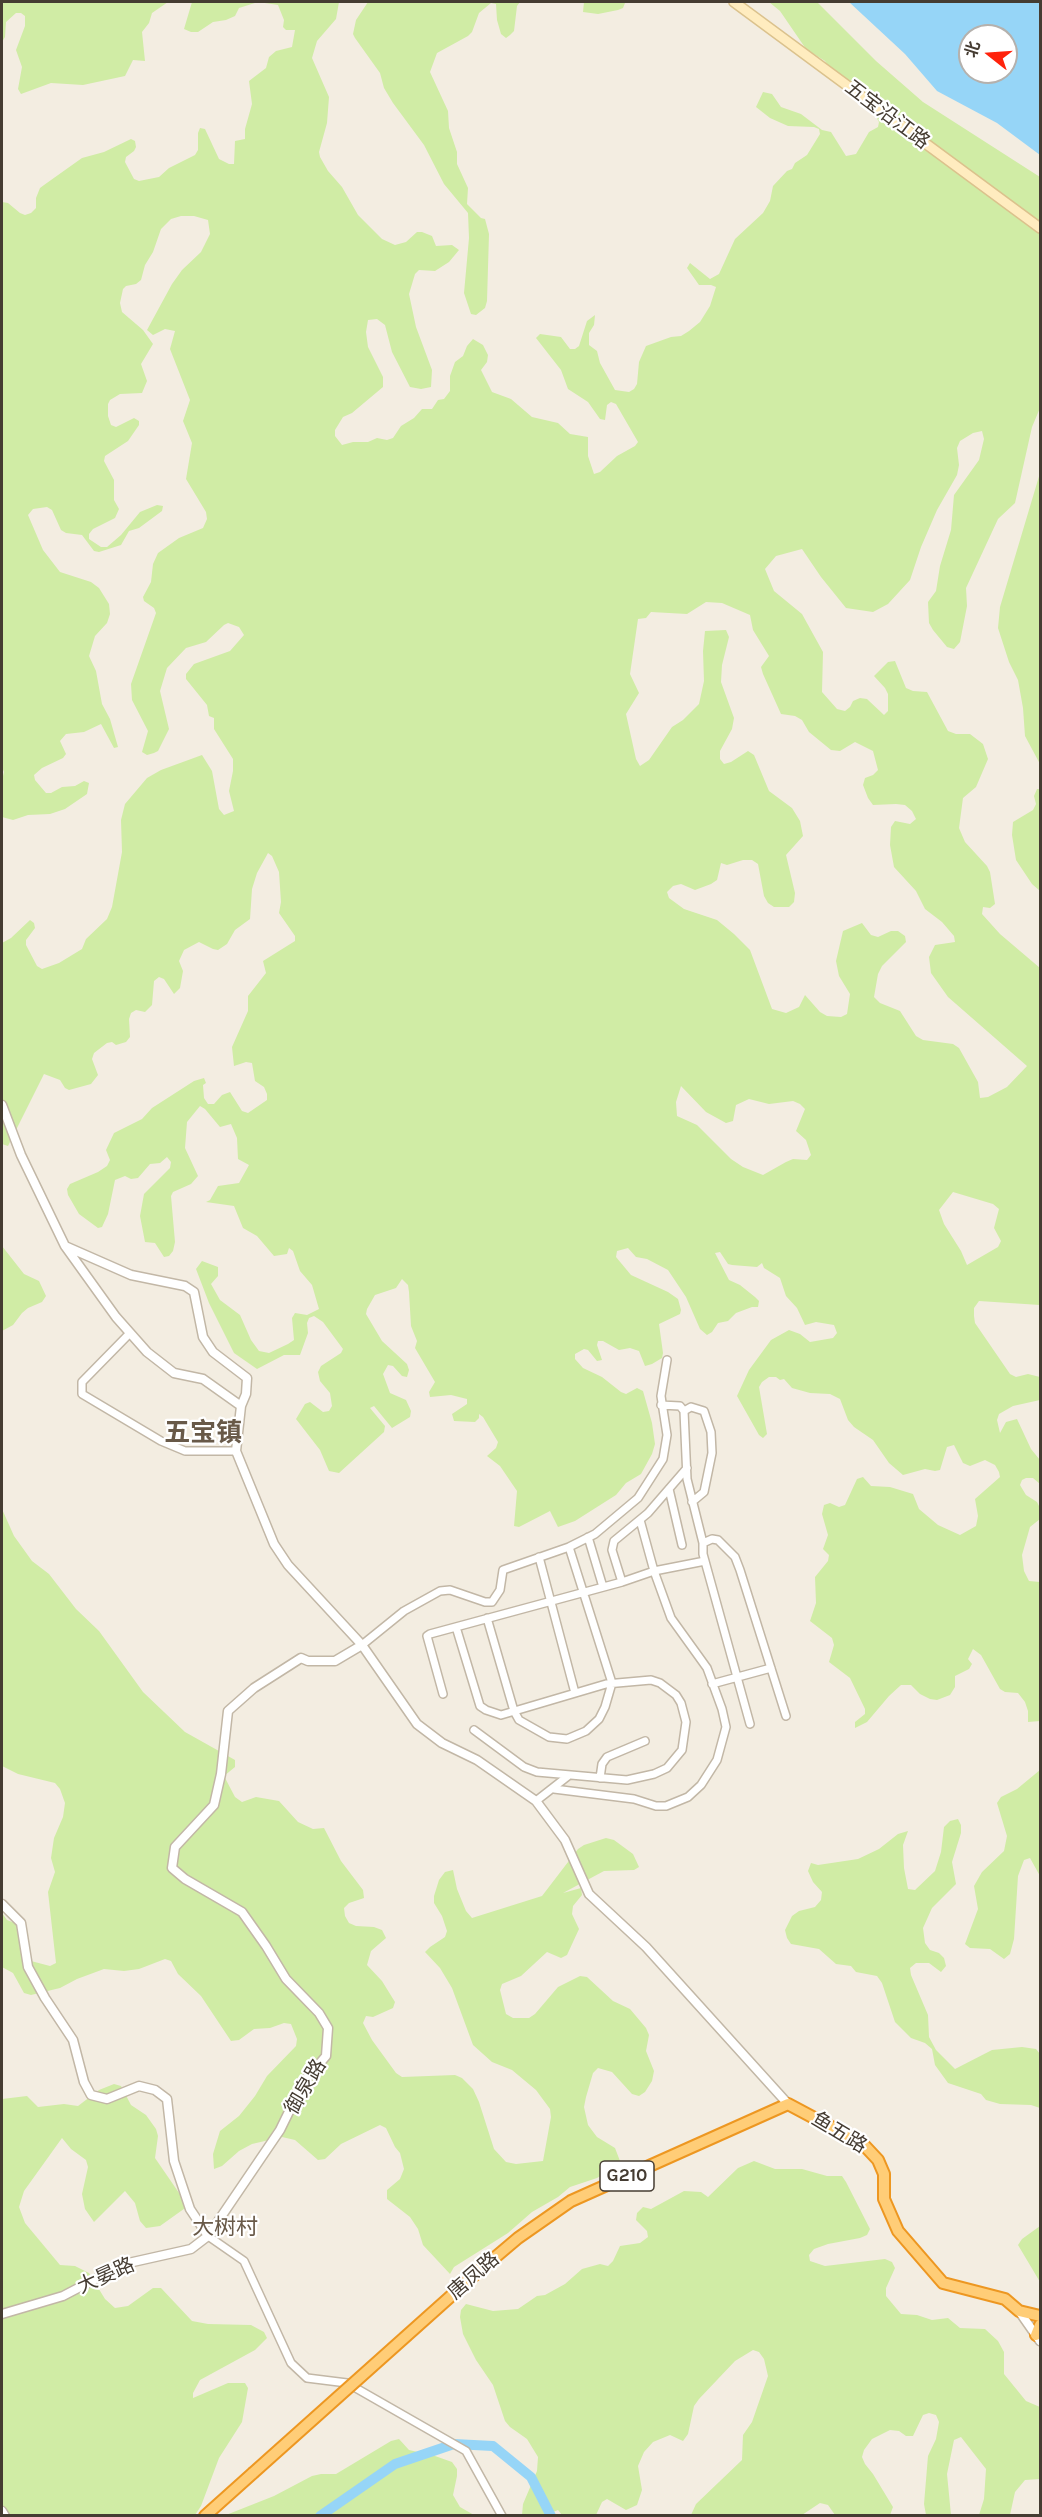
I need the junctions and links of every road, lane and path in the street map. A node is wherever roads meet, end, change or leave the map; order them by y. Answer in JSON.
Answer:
{"nodes":[{"id":1,"x":734,"y":2,"type":"edge"},
{"id":2,"x":1041,"y":228,"type":"edge"},
{"id":3,"x":2,"y":1105,"type":"edge"},
{"id":4,"x":65,"y":1246,"type":"junction"},
{"id":5,"x":130,"y":1333,"type":"junction"},
{"id":6,"x":668,"y":1360,"type":"dead end"},
{"id":7,"x":661,"y":1405,"type":"junction"},
{"id":8,"x":241,"y":1406,"type":"junction"},
{"id":9,"x":684,"y":1411,"type":"junction"},
{"id":10,"x":236,"y":1451,"type":"junction"},
{"id":11,"x":687,"y":1468,"type":"junction"},
{"id":12,"x":669,"y":1489,"type":"junction"},
{"id":13,"x":692,"y":1502,"type":"junction"},
{"id":14,"x":640,"y":1520,"type":"junction"},
{"id":15,"x":588,"y":1537,"type":"junction"},
{"id":16,"x":703,"y":1543,"type":"junction"},
{"id":17,"x":682,"y":1545,"type":"dead end"},
{"id":18,"x":569,"y":1546,"type":"junction"},
{"id":19,"x":539,"y":1557,"type":"junction"},
{"id":20,"x":705,"y":1561,"type":"junction"},
{"id":21,"x":654,"y":1571,"type":"junction"},
{"id":22,"x":622,"y":1582,"type":"junction"},
{"id":23,"x":603,"y":1587,"type":"junction"},
{"id":24,"x":582,"y":1593,"type":"junction"},
{"id":25,"x":551,"y":1601,"type":"junction"},
{"id":26,"x":487,"y":1618,"type":"junction"},
{"id":27,"x":456,"y":1627,"type":"junction"},
{"id":28,"x":362,"y":1645,"type":"junction"},
{"id":29,"x":771,"y":1668,"type":"junction"},
{"id":30,"x":737,"y":1677,"type":"junction"},
{"id":31,"x":612,"y":1683,"type":"junction"},
{"id":32,"x":712,"y":1683,"type":"junction"},
{"id":33,"x":575,"y":1693,"type":"junction"},
{"id":34,"x":443,"y":1694,"type":"dead end"},
{"id":35,"x":514,"y":1711,"type":"junction"},
{"id":36,"x":786,"y":1716,"type":"dead end"},
{"id":37,"x":750,"y":1724,"type":"dead end"},
{"id":38,"x":474,"y":1730,"type":"dead end"},
{"id":39,"x":645,"y":1741,"type":"dead end"},
{"id":40,"x":568,"y":1776,"type":"junction"},
{"id":41,"x":600,"y":1778,"type":"junction"},
{"id":42,"x":554,"y":1789,"type":"junction"},
{"id":43,"x":536,"y":1801,"type":"junction"},
{"id":44,"x":2,"y":1904,"type":"edge"},
{"id":45,"x":788,"y":2104,"type":"junction"},
{"id":46,"x":208,"y":2236,"type":"junction"},
{"id":47,"x":1019,"y":2311,"type":"junction"},
{"id":48,"x":2,"y":2314,"type":"edge"},
{"id":49,"x":1041,"y":2316,"type":"edge"},
{"id":50,"x":1039,"y":2334,"type":"edge"},
{"id":51,"x":2,"y":2511,"type":"edge"},
{"id":52,"x":5,"y":2516,"type":"edge"},
{"id":53,"x":205,"y":2516,"type":"edge"},
{"id":54,"x":502,"y":2516,"type":"edge"}],
"edges":[{"from":1,"to":2,"type":"main road","name":"五宝沿江路"},
{"from":3,"to":4,"type":"street"},
{"from":4,"to":5,"type":"street"},
{"from":4,"to":8,"type":"street"},
{"from":5,"to":8,"type":"street"},
{"from":5,"to":10,"type":"street"},
{"from":6,"to":7,"type":"street"},
{"from":7,"to":9,"type":"street"},
{"from":7,"to":15,"type":"street"},
{"from":8,"to":10,"type":"street"},
{"from":9,"to":11,"type":"street"},
{"from":9,"to":13,"type":"street"},
{"from":10,"to":28,"type":"street"},
{"from":11,"to":12,"type":"street"},
{"from":11,"to":13,"type":"street"},
{"from":12,"to":14,"type":"street"},
{"from":12,"to":17,"type":"street"},
{"from":13,"to":16,"type":"street"},
{"from":14,"to":21,"type":"street"},
{"from":14,"to":22,"type":"street"},
{"from":15,"to":18,"type":"street"},
{"from":15,"to":23,"type":"street"},
{"from":16,"to":20,"type":"street"},
{"from":16,"to":29,"type":"street"},
{"from":18,"to":19,"type":"street"},
{"from":18,"to":24,"type":"street"},
{"from":19,"to":25,"type":"street"},
{"from":19,"to":28,"type":"street"},
{"from":20,"to":21,"type":"street"},
{"from":20,"to":30,"type":"street"},
{"from":21,"to":22,"type":"street"},
{"from":21,"to":32,"type":"street"},
{"from":22,"to":23,"type":"street"},
{"from":23,"to":24,"type":"street"},
{"from":24,"to":25,"type":"street"},
{"from":24,"to":31,"type":"street"},
{"from":25,"to":26,"type":"street"},
{"from":25,"to":33,"type":"street"},
{"from":26,"to":27,"type":"street"},
{"from":26,"to":35,"type":"street"},
{"from":27,"to":34,"type":"street"},
{"from":27,"to":35,"type":"street"},
{"from":28,"to":43,"type":"street","number":"鱼五路"},
{"from":28,"to":46,"type":"street","name":"御泉路"},
{"from":29,"to":30,"type":"street"},
{"from":29,"to":36,"type":"street"},
{"from":30,"to":32,"type":"street"},
{"from":30,"to":37,"type":"street"},
{"from":31,"to":33,"type":"street"},
{"from":31,"to":35,"type":"street"},
{"from":31,"to":41,"type":"street"},
{"from":32,"to":42,"type":"street"},
{"from":33,"to":35,"type":"street"},
{"from":38,"to":40,"type":"street"},
{"from":39,"to":41,"type":"street"},
{"from":40,"to":41,"type":"street"},
{"from":40,"to":42,"type":"street"},
{"from":42,"to":43,"type":"street"},
{"from":43,"to":45,"type":"street","number":"鱼五路"},
{"from":44,"to":46,"type":"street"},
{"from":45,"to":47,"type":"highway","name":"鱼五路"},
{"from":45,"to":53,"type":"highway","name":"唐凤路","number":"G210","bridge":true},
{"from":46,"to":48,"type":"street","name":"大晏路"},
{"from":46,"to":54,"type":"street"},
{"from":47,"to":49,"type":"highway"},
{"from":47,"to":50,"type":"street"},
{"from":51,"to":52,"type":"street"}]}
